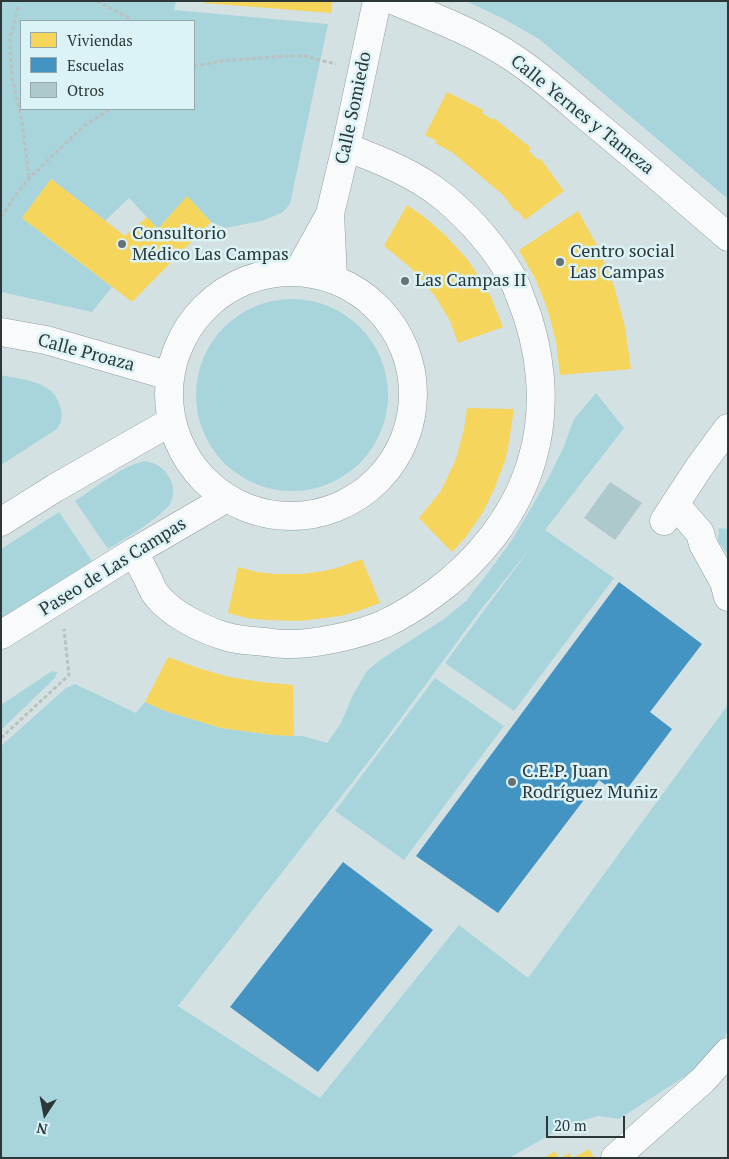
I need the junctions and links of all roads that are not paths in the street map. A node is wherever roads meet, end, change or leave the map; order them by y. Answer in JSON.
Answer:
{"nodes":[{"id":1,"x":376,"y":1,"type":"edge"},
{"id":2,"x":395,"y":1,"type":"edge"},
{"id":3,"x":346,"y":147,"type":"junction"},
{"id":4,"x":330,"y":214,"type":"junction"},
{"id":5,"x":728,"y":237,"type":"edge"},
{"id":6,"x":298,"y":272,"type":"junction"},
{"id":7,"x":333,"y":278,"type":"junction"},
{"id":8,"x":1,"y":332,"type":"edge"},
{"id":9,"x":170,"y":376,"type":"junction"},
{"id":10,"x":172,"y":421,"type":"junction"},
{"id":11,"x":728,"y":428,"type":"edge"},
{"id":12,"x":225,"y":499,"type":"junction"},
{"id":13,"x":1,"y":522,"type":"edge"},
{"id":14,"x":134,"y":552,"type":"junction"},
{"id":15,"x":728,"y":597,"type":"edge"},
{"id":16,"x":1,"y":635,"type":"edge"},
{"id":17,"x":728,"y":1052,"type":"edge"},
{"id":18,"x":615,"y":1158,"type":"edge"}],
"edges":[{"from":1,"to":3,"type":"street","name":"Calle Somiedo"},
{"from":2,"to":5,"type":"street","name":"Calle Yernes y Tameza"},
{"from":3,"to":4,"type":"street","name":"Calle Somiedo"},
{"from":3,"to":14,"type":"street"},
{"from":4,"to":6,"type":"street","name":"Calle Somiedo"},
{"from":4,"to":7,"type":"street","name":"Calle Somiedo"},
{"from":6,"to":7,"type":"street"},
{"from":6,"to":9,"type":"street"},
{"from":7,"to":12,"type":"street"},
{"from":8,"to":9,"type":"street","name":"Calle Proaza"},
{"from":9,"to":10,"type":"street"},
{"from":10,"to":12,"type":"street"},
{"from":10,"to":13,"type":"street"},
{"from":11,"to":15,"type":"street"},
{"from":12,"to":14,"type":"street","name":"Paseo de Las Campas"},
{"from":14,"to":16,"type":"street","name":"Paseo de Las Campas"},
{"from":17,"to":18,"type":"street"}]}
